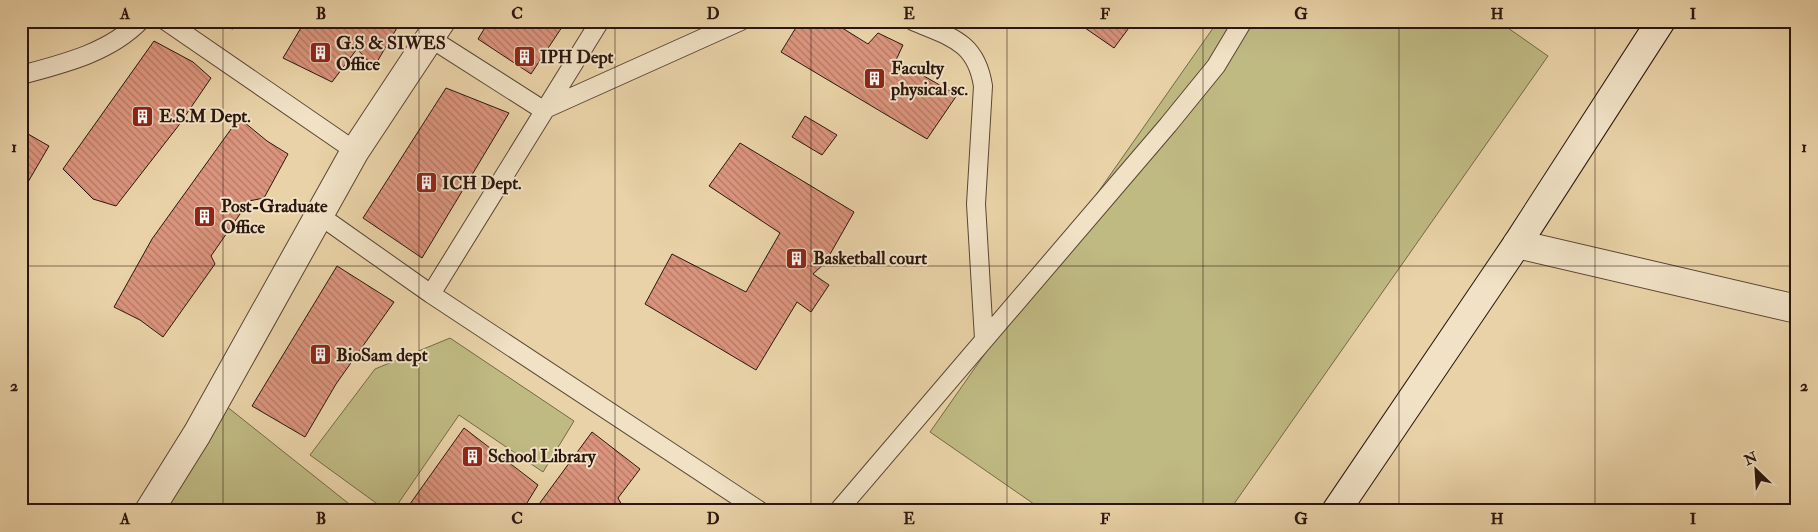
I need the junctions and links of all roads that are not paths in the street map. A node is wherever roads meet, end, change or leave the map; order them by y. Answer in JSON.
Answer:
{"nodes":[{"id":1,"x":140,"y":21,"type":"edge"},
{"id":2,"x":166,"y":21,"type":"edge"},
{"id":3,"x":600,"y":21,"type":"edge"},
{"id":4,"x":741,"y":21,"type":"edge"},
{"id":5,"x":913,"y":21,"type":"edge"},
{"id":6,"x":1243,"y":21,"type":"edge"},
{"id":7,"x":1661,"y":21,"type":"edge"},
{"id":8,"x":435,"y":30,"type":"edge"},
{"id":9,"x":21,"y":75,"type":"edge"},
{"id":10,"x":543,"y":110,"type":"junction"},
{"id":11,"x":355,"y":151,"type":"junction"},
{"id":12,"x":319,"y":215,"type":"junction"},
{"id":13,"x":1518,"y":244,"type":"junction"},
{"id":14,"x":431,"y":294,"type":"junction"},
{"id":15,"x":1797,"y":309,"type":"edge"},
{"id":16,"x":984,"y":339,"type":"junction"},
{"id":17,"x":149,"y":511,"type":"edge"},
{"id":18,"x":760,"y":511,"type":"edge"},
{"id":19,"x":838,"y":511,"type":"edge"},
{"id":20,"x":1336,"y":511,"type":"edge"}],
"edges":[{"from":1,"to":9,"type":"lane"},
{"from":2,"to":11,"type":"lane"},
{"from":3,"to":10,"type":"lane"},
{"from":4,"to":10,"type":"lane"},
{"from":5,"to":16,"type":"lane"},
{"from":6,"to":16,"type":"lane"},
{"from":7,"to":13,"type":"street"},
{"from":8,"to":10,"type":"lane"},
{"from":8,"to":11,"type":"street"},
{"from":10,"to":14,"type":"lane"},
{"from":11,"to":12,"type":"street"},
{"from":12,"to":14,"type":"lane"},
{"from":12,"to":17,"type":"street"},
{"from":13,"to":15,"type":"street"},
{"from":13,"to":20,"type":"street"},
{"from":14,"to":18,"type":"lane"},
{"from":16,"to":19,"type":"lane"}]}
